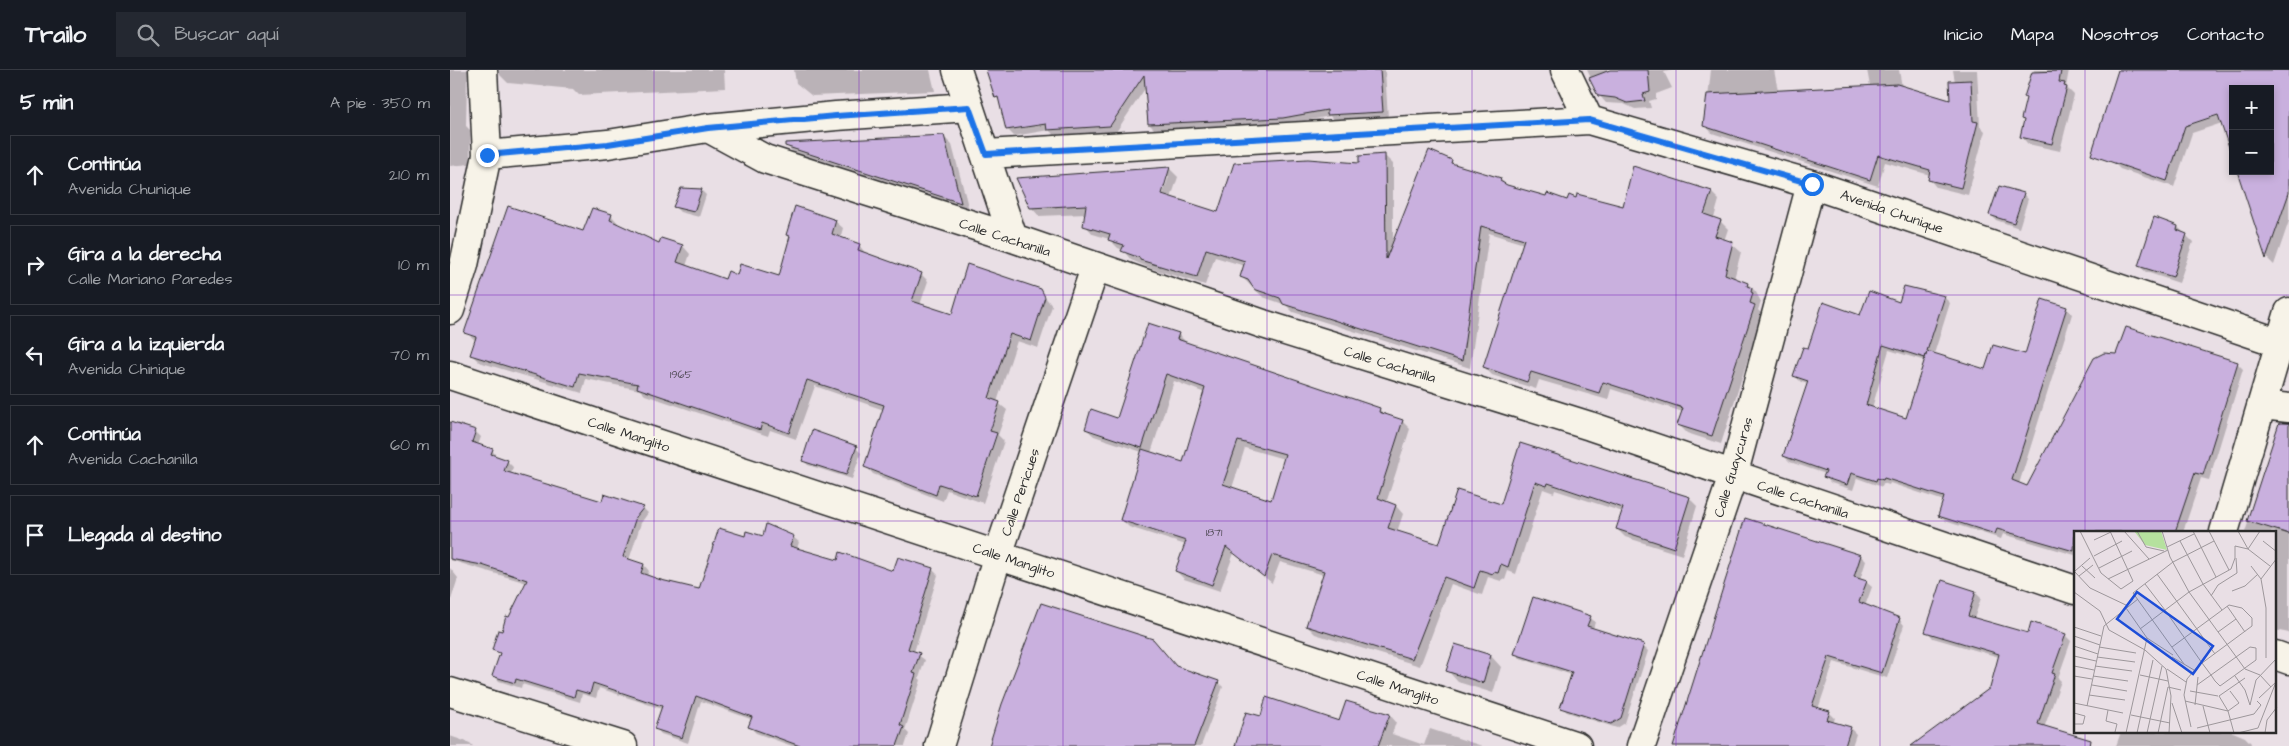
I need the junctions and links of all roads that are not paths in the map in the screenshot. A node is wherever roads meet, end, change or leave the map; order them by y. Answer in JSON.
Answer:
{"nodes":[{"id":1,"x":483,"y":70,"type":"edge"},
{"id":2,"x":957,"y":70,"type":"edge"},
{"id":3,"x":1565,"y":70,"type":"edge"},
{"id":4,"x":969,"y":107,"type":"junction"},
{"id":5,"x":1589,"y":120,"type":"junction"},
{"id":6,"x":708,"y":128,"type":"junction"},
{"id":7,"x":986,"y":154,"type":"junction"},
{"id":8,"x":487,"y":155,"type":"junction"},
{"id":9,"x":1812,"y":184,"type":"junction"},
{"id":10,"x":1013,"y":238,"type":"junction"},
{"id":11,"x":1095,"y":268,"type":"junction"},
{"id":12,"x":450,"y":310,"type":"edge"},
{"id":13,"x":2289,"y":312,"type":"edge"},
{"id":14,"x":2280,"y":343,"type":"junction"},
{"id":15,"x":450,"y":375,"type":"edge"},
{"id":16,"x":2262,"y":405,"type":"junction"},
{"id":17,"x":2289,"y":408,"type":"edge"},
{"id":18,"x":1733,"y":476,"type":"junction"},
{"id":19,"x":2224,"y":531,"type":"edge"},
{"id":20,"x":998,"y":555,"type":"junction"},
{"id":21,"x":2074,"y":590,"type":"edge"},
{"id":22,"x":2276,"y":655,"type":"edge"},
{"id":23,"x":2289,"y":660,"type":"edge"},
{"id":24,"x":450,"y":692,"type":"edge"},
{"id":25,"x":622,"y":746,"type":"edge"},
{"id":26,"x":939,"y":746,"type":"edge"},
{"id":27,"x":1577,"y":746,"type":"edge"},
{"id":28,"x":1641,"y":746,"type":"edge"}],
"edges":[{"from":1,"to":8,"type":"street"},
{"from":2,"to":4,"type":"street"},
{"from":3,"to":5,"type":"street"},
{"from":4,"to":6,"type":"street"},
{"from":4,"to":7,"type":"street"},
{"from":5,"to":7,"type":"street","name":"Avenida Chunique"},
{"from":5,"to":9,"type":"street","name":"Avenida Chunique"},
{"from":6,"to":8,"type":"street"},
{"from":6,"to":10,"type":"street","name":"Calle Cachanilla"},
{"from":7,"to":10,"type":"street"},
{"from":8,"to":12,"type":"street"},
{"from":9,"to":14,"type":"street","name":"Avenida Chunique"},
{"from":9,"to":18,"type":"street","name":"Calle Guaycuras"},
{"from":10,"to":11,"type":"street","name":"Calle Cachanilla"},
{"from":11,"to":18,"type":"street","name":"Calle Cachanilla"},
{"from":11,"to":20,"type":"street","name":"Calle Pericues"},
{"from":13,"to":14,"type":"street"},
{"from":14,"to":16,"type":"street"},
{"from":15,"to":20,"type":"street","name":"Calle Manglito"},
{"from":16,"to":17,"type":"street"},
{"from":16,"to":19,"type":"street"},
{"from":18,"to":21,"type":"street","name":"Calle Cachanilla"},
{"from":18,"to":28,"type":"street","name":"Calle Guaycuras"},
{"from":20,"to":26,"type":"street","name":"Calle Pericues"},
{"from":20,"to":27,"type":"street","name":"Calle Manglito"},
{"from":22,"to":23,"type":"street"},
{"from":24,"to":25,"type":"street"}]}
